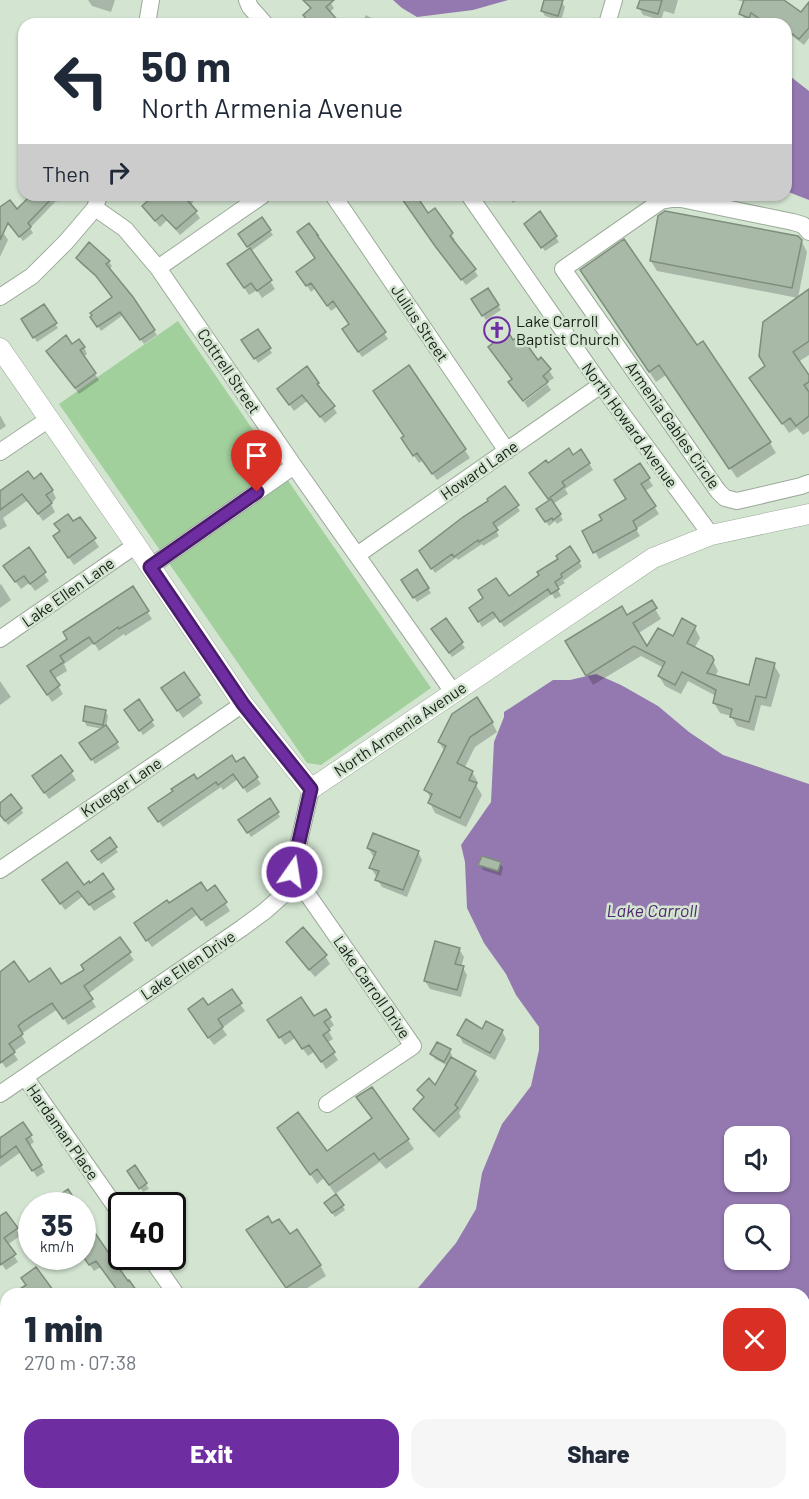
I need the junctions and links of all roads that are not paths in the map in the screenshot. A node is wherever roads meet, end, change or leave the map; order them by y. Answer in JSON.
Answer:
{"nodes":[{"id":1,"x":151,"y":0,"type":"edge"},
{"id":2,"x":247,"y":0,"type":"edge"},
{"id":3,"x":614,"y":0,"type":"edge"},
{"id":4,"x":148,"y":18,"type":"edge"},
{"id":5,"x":260,"y":18,"type":"edge"},
{"id":6,"x":609,"y":18,"type":"edge"},
{"id":7,"x":254,"y":201,"type":"edge"},
{"id":8,"x":337,"y":201,"type":"edge"},
{"id":9,"x":473,"y":201,"type":"edge"},
{"id":10,"x":661,"y":201,"type":"edge"},
{"id":11,"x":691,"y":201,"type":"edge"},
{"id":12,"x":97,"y":202,"type":"edge"},
{"id":13,"x":809,"y":232,"type":"edge"},
{"id":14,"x":158,"y":268,"type":"junction"},
{"id":15,"x":0,"y":297,"type":"edge"},
{"id":16,"x":0,"y":348,"type":"edge"},
{"id":17,"x":601,"y":385,"type":"junction"},
{"id":18,"x":50,"y":419,"type":"junction"},
{"id":19,"x":507,"y":451,"type":"junction"},
{"id":20,"x":0,"y":452,"type":"edge"},
{"id":21,"x":294,"y":466,"type":"junction"},
{"id":22,"x":809,"y":483,"type":"edge"},
{"id":23,"x":809,"y":514,"type":"edge"},
{"id":24,"x":711,"y":536,"type":"junction"},
{"id":25,"x":136,"y":545,"type":"junction"},
{"id":26,"x":357,"y":555,"type":"junction"},
{"id":27,"x":150,"y":567,"type":"junction"},
{"id":28,"x":0,"y":639,"type":"edge"},
{"id":29,"x":453,"y":692,"type":"junction"},
{"id":30,"x":243,"y":704,"type":"junction"},
{"id":31,"x":311,"y":789,"type":"junction"},
{"id":32,"x":0,"y":870,"type":"edge"},
{"id":33,"x":292,"y":872,"type":"junction"},
{"id":34,"x":25,"y":1077,"type":"junction"},
{"id":35,"x":0,"y":1094,"type":"edge"},
{"id":36,"x":327,"y":1104,"type":"dead end"},
{"id":37,"x":108,"y":1196,"type":"edge"},
{"id":38,"x":159,"y":1270,"type":"edge"},
{"id":39,"x":172,"y":1288,"type":"edge"}],
"edges":[{"from":1,"to":4,"type":"street"},
{"from":2,"to":5,"type":"street"},
{"from":3,"to":6,"type":"street"},
{"from":7,"to":14,"type":"street"},
{"from":8,"to":19,"type":"street","name":"Julius Street"},
{"from":9,"to":17,"type":"street","name":"North Howard Avenue"},
{"from":10,"to":22,"type":"street","name":"Armenia Gables Circle"},
{"from":11,"to":13,"type":"street","name":"Armenia Gables Circle"},
{"from":12,"to":14,"type":"street","name":"Cottrell Street"},
{"from":12,"to":15,"type":"street"},
{"from":14,"to":21,"type":"street","name":"Cottrell Street"},
{"from":16,"to":18,"type":"main road"},
{"from":17,"to":19,"type":"street","name":"Howard Lane"},
{"from":17,"to":24,"type":"street","name":"North Howard Avenue"},
{"from":18,"to":20,"type":"street"},
{"from":18,"to":25,"type":"main road"},
{"from":19,"to":26,"type":"street","name":"Howard Lane"},
{"from":21,"to":26,"type":"street","name":"Cottrell Street"},
{"from":21,"to":27,"type":"street"},
{"from":23,"to":24,"type":"main road","name":"North Armenia Avenue"},
{"from":24,"to":29,"type":"main road","name":"North Armenia Avenue"},
{"from":25,"to":27,"type":"main road"},
{"from":25,"to":28,"type":"street","name":"Lake Ellen Lane"},
{"from":26,"to":29,"type":"street","name":"Cottrell Street"},
{"from":27,"to":30,"type":"main road"},
{"from":29,"to":31,"type":"main road","name":"North Armenia Avenue"},
{"from":30,"to":31,"type":"main road"},
{"from":30,"to":32,"type":"street","name":"Krueger Lane"},
{"from":31,"to":33,"type":"street","name":"Lake Ellen Drive"},
{"from":33,"to":34,"type":"street","name":"Lake Ellen Drive"},
{"from":33,"to":36,"type":"street","name":"Lake Carroll Drive"},
{"from":34,"to":35,"type":"street","name":"Lake Ellen Drive"},
{"from":34,"to":37,"type":"street","name":"Hardaman Place"},
{"from":38,"to":39,"type":"street"}]}
